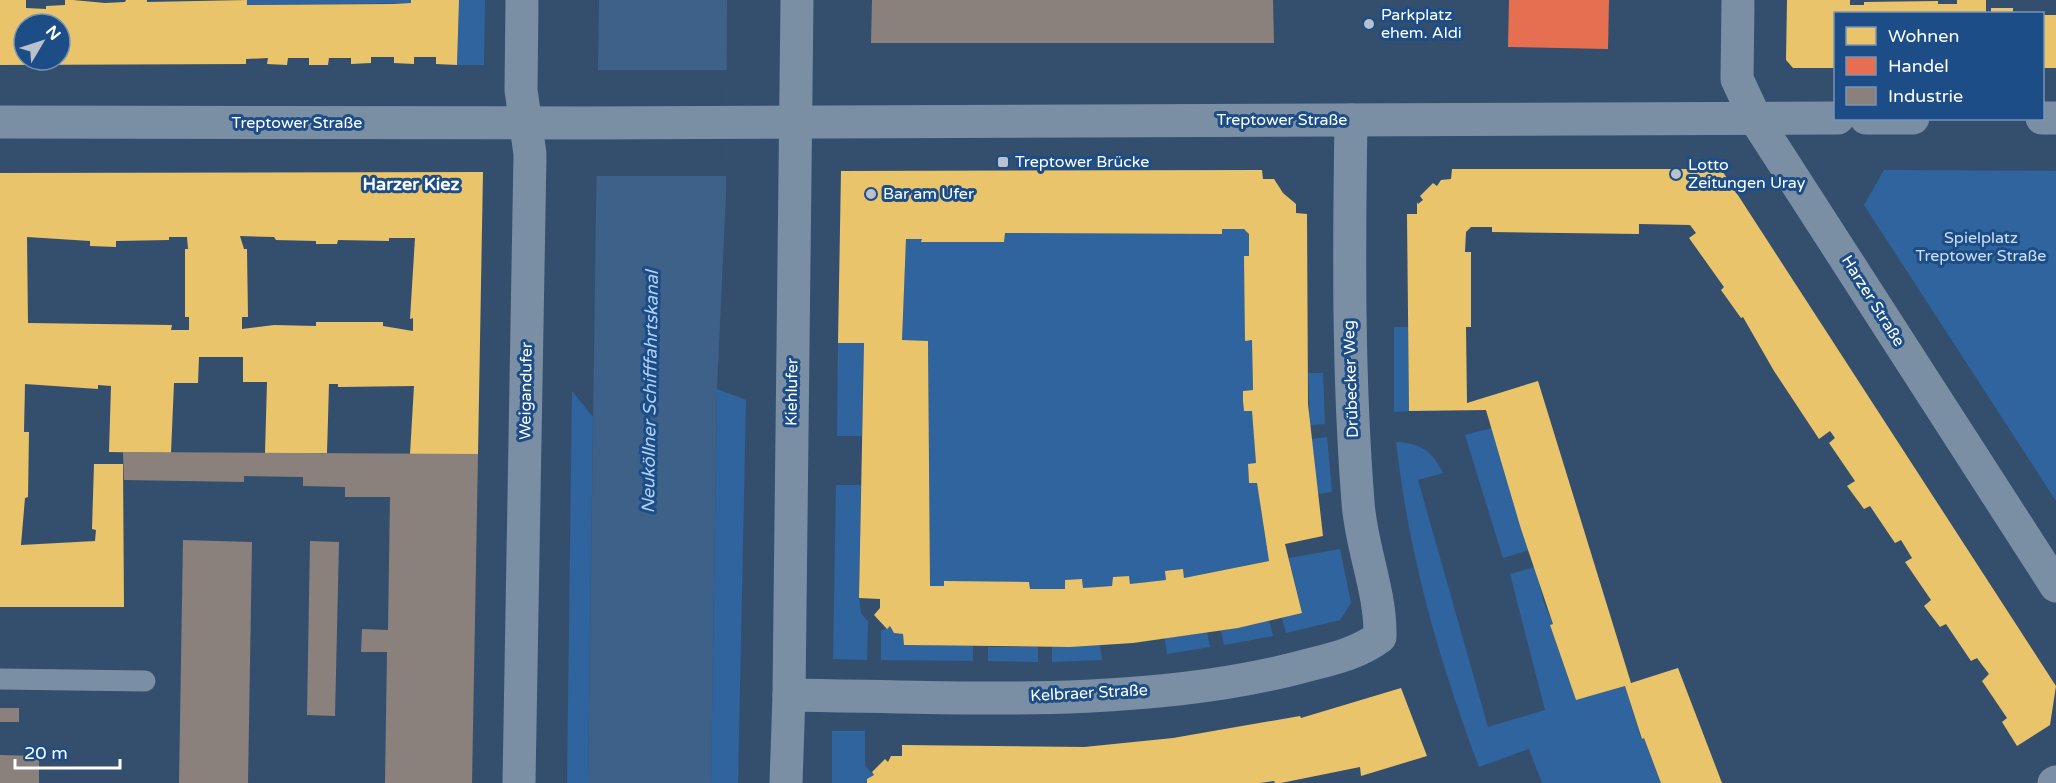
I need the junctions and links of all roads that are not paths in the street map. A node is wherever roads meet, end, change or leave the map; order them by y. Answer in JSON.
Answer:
{"nodes":[{"id":1,"x":522,"y":0,"type":"edge"},
{"id":2,"x":797,"y":0,"type":"edge"},
{"id":3,"x":1738,"y":0,"type":"edge"},
{"id":4,"x":1834,"y":118,"type":"edge"},
{"id":5,"x":1350,"y":120,"type":"junction"},
{"id":6,"x":1756,"y":120,"type":"junction"},
{"id":7,"x":795,"y":121,"type":"junction"},
{"id":8,"x":0,"y":122,"type":"edge"},
{"id":9,"x":525,"y":123,"type":"junction"},
{"id":10,"x":2056,"y":586,"type":"edge"},
{"id":11,"x":1380,"y":637,"type":"joint"},
{"id":12,"x":0,"y":679,"type":"edge"},
{"id":13,"x":145,"y":681,"type":"dead end"},
{"id":14,"x":789,"y":695,"type":"junction"},
{"id":15,"x":519,"y":783,"type":"edge"},
{"id":16,"x":786,"y":783,"type":"edge"}],
"edges":[{"from":1,"to":9,"type":"street","name":"Weigandufer"},
{"from":2,"to":7,"type":"street","name":"Kiehlufer"},
{"from":3,"to":6,"type":"street","name":"Harzer Straße"},
{"from":4,"to":6,"type":"street","name":"Treptower Straße"},
{"from":5,"to":6,"type":"street","name":"Treptower Straße"},
{"from":5,"to":7,"type":"street","name":"Treptower Straße"},
{"from":5,"to":11,"type":"street","name":"Drübecker Weg"},
{"from":6,"to":10,"type":"street","name":"Harzer Straße"},
{"from":7,"to":9,"type":"street","name":"Treptower Straße"},
{"from":7,"to":14,"type":"street","name":"Kiehlufer"},
{"from":8,"to":9,"type":"street","name":"Treptower Straße"},
{"from":9,"to":15,"type":"street","name":"Weigandufer"},
{"from":11,"to":14,"type":"street","name":"Kelbraer Straße"},
{"from":12,"to":13,"type":"lane"},
{"from":14,"to":16,"type":"street","name":"Kiehlufer"}]}
